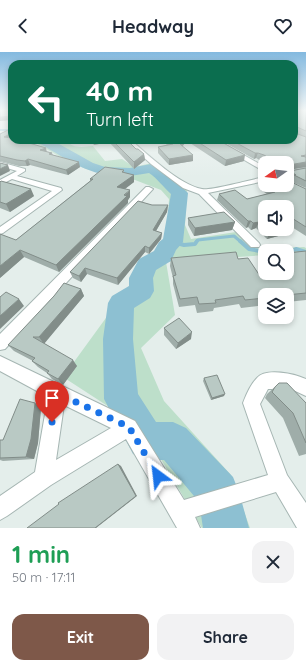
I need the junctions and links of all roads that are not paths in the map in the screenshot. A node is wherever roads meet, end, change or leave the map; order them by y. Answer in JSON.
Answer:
{"nodes":[{"id":1,"x":133,"y":144,"type":"edge"},
{"id":2,"x":220,"y":144,"type":"edge"},
{"id":3,"x":0,"y":164,"type":"edge"},
{"id":4,"x":258,"y":166,"type":"edge"},
{"id":5,"x":306,"y":170,"type":"edge"},
{"id":6,"x":294,"y":173,"type":"edge"},
{"id":7,"x":12,"y":177,"type":"junction"},
{"id":8,"x":258,"y":180,"type":"edge"},
{"id":9,"x":0,"y":183,"type":"edge"},
{"id":10,"x":149,"y":189,"type":"dead end"},
{"id":11,"x":202,"y":192,"type":"junction"},
{"id":12,"x":0,"y":231,"type":"edge"},
{"id":13,"x":255,"y":245,"type":"dead end"},
{"id":14,"x":0,"y":344,"type":"edge"},
{"id":15,"x":0,"y":363,"type":"edge"},
{"id":16,"x":306,"y":388,"type":"edge"},
{"id":17,"x":57,"y":393,"type":"junction"},
{"id":18,"x":129,"y":427,"type":"junction"},
{"id":19,"x":44,"y":478,"type":"junction"},
{"id":20,"x":280,"y":481,"type":"junction"},
{"id":21,"x":0,"y":509,"type":"edge"},
{"id":22,"x":185,"y":520,"type":"edge"},
{"id":23,"x":306,"y":522,"type":"edge"}],
"edges":[{"from":1,"to":11,"type":"street"},
{"from":2,"to":4,"type":"street"},
{"from":3,"to":7,"type":"street"},
{"from":5,"to":6,"type":"street"},
{"from":7,"to":9,"type":"street"},
{"from":7,"to":12,"type":"street"},
{"from":8,"to":11,"type":"street"},
{"from":10,"to":14,"type":"street"},
{"from":11,"to":13,"type":"street"},
{"from":15,"to":17,"type":"street"},
{"from":16,"to":20,"type":"street"},
{"from":17,"to":18,"type":"street"},
{"from":17,"to":19,"type":"street"},
{"from":18,"to":19,"type":"street"},
{"from":18,"to":22,"type":"street"},
{"from":19,"to":21,"type":"street"},
{"from":20,"to":22,"type":"street"},
{"from":20,"to":23,"type":"street"}]}
